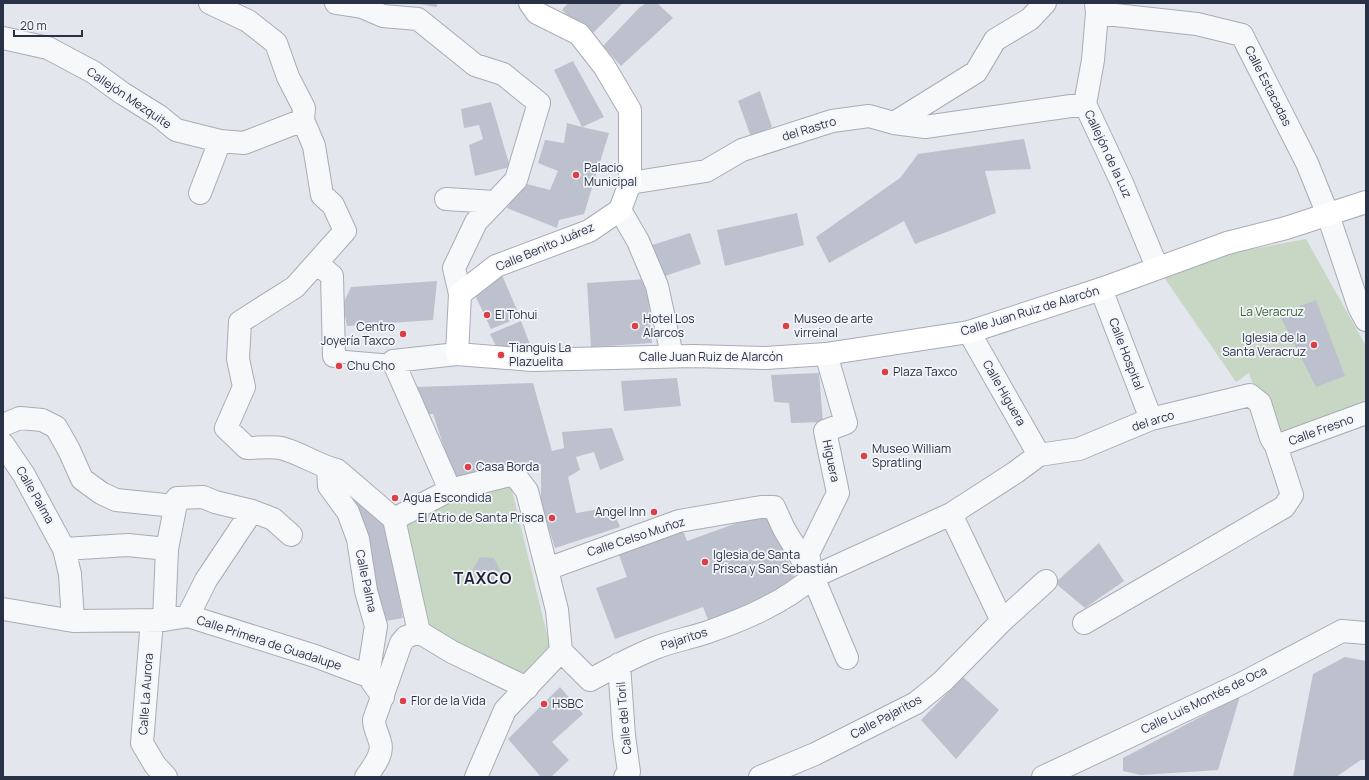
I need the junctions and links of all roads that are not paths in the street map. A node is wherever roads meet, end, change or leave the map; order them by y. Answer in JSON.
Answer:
{"nodes":[{"id":1,"x":214,"y":3,"type":"edge"},
{"id":2,"x":336,"y":3,"type":"edge"},
{"id":3,"x":1045,"y":3,"type":"edge"},
{"id":4,"x":537,"y":6,"type":"edge"},
{"id":5,"x":1096,"y":8,"type":"edge"},
{"id":6,"x":3,"y":38,"type":"edge"},
{"id":7,"x":1085,"y":104,"type":"junction"},
{"id":8,"x":302,"y":120,"type":"junction"},
{"id":9,"x":894,"y":123,"type":"junction"},
{"id":10,"x":220,"y":141,"type":"junction"},
{"id":11,"x":630,"y":182,"type":"junction"},
{"id":12,"x":200,"y":193,"type":"dead end"},
{"id":13,"x":446,"y":199,"type":"dead end"},
{"id":14,"x":495,"y":202,"type":"junction"},
{"id":15,"x":1366,"y":202,"type":"edge"},
{"id":16,"x":620,"y":210,"type":"junction"},
{"id":17,"x":1328,"y":215,"type":"junction"},
{"id":18,"x":317,"y":263,"type":"junction"},
{"id":19,"x":1157,"y":267,"type":"junction"},
{"id":20,"x":1101,"y":289,"type":"junction"},
{"id":21,"x":460,"y":294,"type":"junction"},
{"id":22,"x":1366,"y":320,"type":"edge"},
{"id":23,"x":969,"y":332,"type":"junction"},
{"id":24,"x":670,"y":346,"type":"dead end"},
{"id":25,"x":457,"y":354,"type":"junction"},
{"id":26,"x":826,"y":354,"type":"junction"},
{"id":27,"x":334,"y":356,"type":"joint"},
{"id":28,"x":393,"y":361,"type":"junction"},
{"id":29,"x":1366,"y":413,"type":"edge"},
{"id":30,"x":1151,"y":419,"type":"junction"},
{"id":31,"x":3,"y":425,"type":"edge"},
{"id":32,"x":3,"y":444,"type":"edge"},
{"id":33,"x":1276,"y":446,"type":"junction"},
{"id":34,"x":1039,"y":455,"type":"junction"},
{"id":35,"x":328,"y":468,"type":"junction"},
{"id":36,"x":450,"y":490,"type":"junction"},
{"id":37,"x":176,"y":502,"type":"junction"},
{"id":38,"x":252,"y":510,"type":"junction"},
{"id":39,"x":951,"y":514,"type":"junction"},
{"id":40,"x":394,"y":519,"type":"junction"},
{"id":41,"x":824,"y":522,"type":"junction"},
{"id":42,"x":784,"y":529,"type":"junction"},
{"id":43,"x":291,"y":535,"type":"dead end"},
{"id":44,"x":64,"y":549,"type":"junction"},
{"id":45,"x":167,"y":549,"type":"junction"},
{"id":46,"x":547,"y":568,"type":"junction"},
{"id":47,"x":813,"y":577,"type":"junction"},
{"id":48,"x":1046,"y":582,"type":"dead end"},
{"id":49,"x":3,"y":609,"type":"edge"},
{"id":50,"x":188,"y":616,"type":"junction"},
{"id":51,"x":158,"y":620,"type":"junction"},
{"id":52,"x":73,"y":621,"type":"junction"},
{"id":53,"x":1002,"y":621,"type":"junction"},
{"id":54,"x":1084,"y":623,"type":"dead end"},
{"id":55,"x":419,"y":632,"type":"junction"},
{"id":56,"x":1366,"y":633,"type":"edge"},
{"id":57,"x":561,"y":652,"type":"junction"},
{"id":58,"x":847,"y":658,"type":"dead end"},
{"id":59,"x":619,"y":664,"type":"junction"},
{"id":60,"x":368,"y":676,"type":"junction"},
{"id":61,"x":527,"y":688,"type":"junction"},
{"id":62,"x":383,"y":697,"type":"junction"},
{"id":63,"x":160,"y":771,"type":"edge"},
{"id":64,"x":372,"y":775,"type":"edge"},
{"id":65,"x":632,"y":775,"type":"edge"},
{"id":66,"x":476,"y":777,"type":"edge"},
{"id":67,"x":760,"y":777,"type":"edge"},
{"id":68,"x":1043,"y":777,"type":"edge"}],
"edges":[{"from":1,"to":8,"type":"street"},
{"from":2,"to":14,"type":"street"},
{"from":3,"to":9,"type":"street"},
{"from":4,"to":11,"type":"street"},
{"from":5,"to":7,"type":"street","name":"Callejón de la Luz"},
{"from":5,"to":17,"type":"street","name":"Calle Estacadas"},
{"from":6,"to":10,"type":"street","name":"Callejón Mezquite"},
{"from":7,"to":9,"type":"street","name":"del Rastro"},
{"from":7,"to":19,"type":"street","name":"Callejón de la Luz"},
{"from":8,"to":10,"type":"street","name":"Callejón Mezquite"},
{"from":8,"to":18,"type":"street"},
{"from":9,"to":11,"type":"street","name":"del Rastro"},
{"from":10,"to":12,"type":"street"},
{"from":11,"to":16,"type":"street"},
{"from":13,"to":14,"type":"street"},
{"from":14,"to":21,"type":"street"},
{"from":15,"to":17,"type":"street","name":"Calle Juan Ruiz de Alarcón"},
{"from":16,"to":21,"type":"street","name":"Calle Benito Juárez"},
{"from":16,"to":24,"type":"street"},
{"from":17,"to":19,"type":"street","name":"Calle Juan Ruiz de Alarcón"},
{"from":17,"to":22,"type":"street","name":"Calle Estacadas"},
{"from":18,"to":27,"type":"street"},
{"from":18,"to":35,"type":"street"},
{"from":19,"to":20,"type":"street","name":"Calle Juan Ruiz de Alarcón"},
{"from":20,"to":23,"type":"street","name":"Calle Juan Ruiz de Alarcón"},
{"from":20,"to":30,"type":"street","name":"Calle Hospital"},
{"from":21,"to":25,"type":"street"},
{"from":23,"to":26,"type":"street","name":"Calle Juan Ruiz de Alarcón"},
{"from":23,"to":34,"type":"street","name":"Calle Higuera"},
{"from":25,"to":26,"type":"street","name":"Calle Juan Ruiz de Alarcón"},
{"from":25,"to":28,"type":"street"},
{"from":26,"to":41,"type":"street","name":"Higuera"},
{"from":27,"to":28,"type":"lane"},
{"from":28,"to":36,"type":"street"},
{"from":29,"to":33,"type":"street","name":"Calle Fresno"},
{"from":30,"to":33,"type":"street","name":"del arco"},
{"from":30,"to":34,"type":"street","name":"del arco"},
{"from":31,"to":37,"type":"street"},
{"from":32,"to":44,"type":"street","name":"Calle Palma"},
{"from":33,"to":54,"type":"street","name":"del arco"},
{"from":34,"to":39,"type":"street","name":"del arco"},
{"from":35,"to":40,"type":"street"},
{"from":35,"to":60,"type":"street","name":"Calle Palma"},
{"from":36,"to":40,"type":"street"},
{"from":36,"to":46,"type":"street"},
{"from":37,"to":38,"type":"street"},
{"from":37,"to":45,"type":"street","name":"Calle La Aurora"},
{"from":38,"to":43,"type":"street"},
{"from":38,"to":50,"type":"street"},
{"from":39,"to":47,"type":"street","name":"del arco"},
{"from":39,"to":53,"type":"street"},
{"from":40,"to":55,"type":"street"},
{"from":41,"to":42,"type":"street"},
{"from":41,"to":47,"type":"street","name":"Higuera"},
{"from":42,"to":46,"type":"street","name":"Calle Celso Muñoz"},
{"from":42,"to":47,"type":"street"},
{"from":44,"to":45,"type":"street"},
{"from":44,"to":52,"type":"street","name":"Calle Palma"},
{"from":45,"to":51,"type":"street","name":"Calle La Aurora"},
{"from":46,"to":57,"type":"street"},
{"from":47,"to":58,"type":"street"},
{"from":47,"to":59,"type":"street","name":"Pajaritos"},
{"from":48,"to":53,"type":"street","name":"Calle Pajaritos"},
{"from":49,"to":52,"type":"street","name":"Calle Primera de Guadalupe"},
{"from":50,"to":51,"type":"street","name":"Calle Primera de Guadalupe"},
{"from":50,"to":60,"type":"street","name":"Calle Primera de Guadalupe"},
{"from":51,"to":52,"type":"street","name":"Calle Primera de Guadalupe"},
{"from":51,"to":63,"type":"street","name":"Calle La Aurora"},
{"from":53,"to":67,"type":"street","name":"Calle Pajaritos"},
{"from":55,"to":61,"type":"street"},
{"from":55,"to":62,"type":"street"},
{"from":56,"to":68,"type":"street","name":"Calle Luis Montés de Oca"},
{"from":57,"to":59,"type":"street","name":"Pajaritos"},
{"from":57,"to":61,"type":"street"},
{"from":59,"to":65,"type":"street","name":"Calle del Toril"},
{"from":60,"to":62,"type":"street"},
{"from":61,"to":66,"type":"street"},
{"from":62,"to":64,"type":"street"}]}
